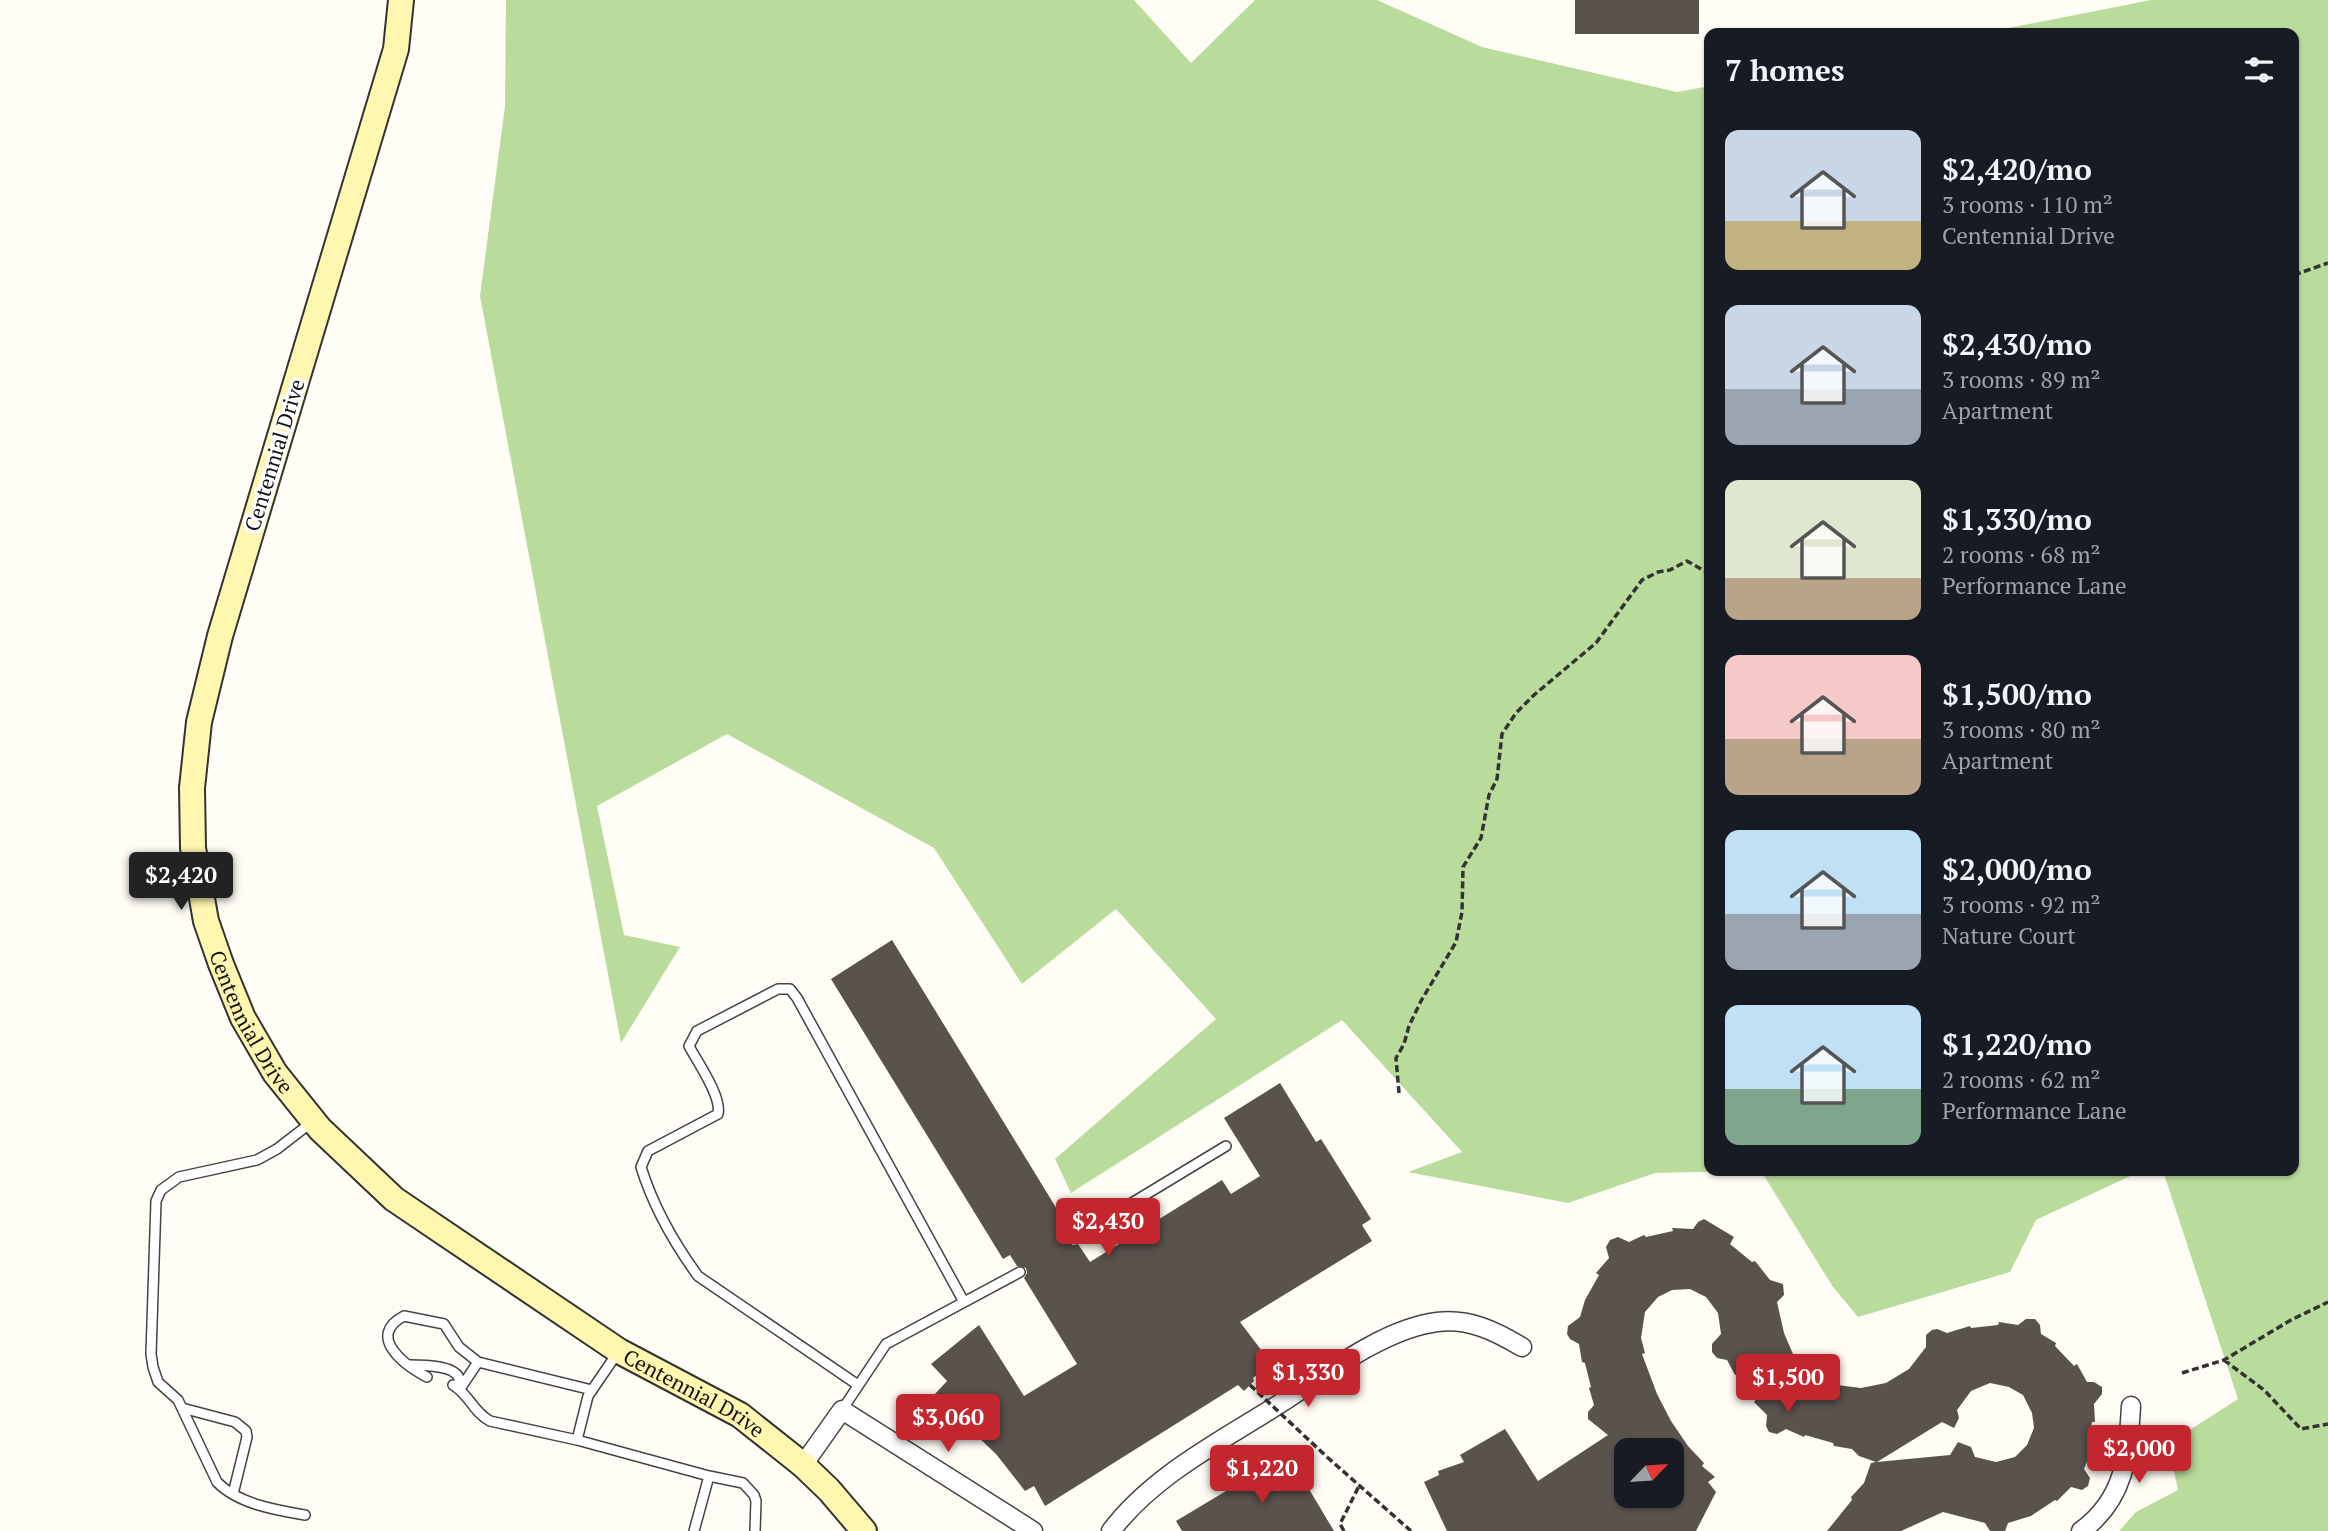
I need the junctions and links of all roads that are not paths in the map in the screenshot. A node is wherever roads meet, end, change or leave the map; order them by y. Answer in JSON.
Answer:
{"nodes":[{"id":1,"x":401,"y":0,"type":"edge"},
{"id":2,"x":314,"y":1121,"type":"junction"},
{"id":3,"x":1226,"y":1146,"type":"dead end"},
{"id":4,"x":1074,"y":1238,"type":"dead end"},
{"id":5,"x":1020,"y":1272,"type":"dead end"},
{"id":6,"x":964,"y":1302,"type":"junction"},
{"id":7,"x":1522,"y":1347,"type":"dead end"},
{"id":8,"x":619,"y":1351,"type":"junction"},
{"id":9,"x":478,"y":1362,"type":"junction"},
{"id":10,"x":408,"y":1365,"type":"junction"},
{"id":11,"x":427,"y":1377,"type":"dead end"},
{"id":12,"x":858,"y":1385,"type":"junction"},
{"id":13,"x":457,"y":1387,"type":"junction"},
{"id":14,"x":592,"y":1390,"type":"junction"},
{"id":15,"x":2131,"y":1406,"type":"dead end"},
{"id":16,"x":182,"y":1408,"type":"junction"},
{"id":17,"x":842,"y":1410,"type":"junction"},
{"id":18,"x":577,"y":1440,"type":"junction"},
{"id":19,"x":803,"y":1465,"type":"junction"},
{"id":20,"x":709,"y":1476,"type":"junction"},
{"id":21,"x":233,"y":1494,"type":"junction"},
{"id":22,"x":304,"y":1515,"type":"dead end"},
{"id":23,"x":694,"y":1531,"type":"edge"},
{"id":24,"x":755,"y":1531,"type":"edge"},
{"id":25,"x":864,"y":1531,"type":"edge"},
{"id":26,"x":1033,"y":1531,"type":"edge"},
{"id":27,"x":1111,"y":1531,"type":"edge"},
{"id":28,"x":2081,"y":1531,"type":"edge"}],
"edges":[{"from":1,"to":2,"type":"main road","name":"Centennial Drive"},
{"from":2,"to":8,"type":"main road","name":"Centennial Drive"},
{"from":2,"to":16,"type":"lane"},
{"from":3,"to":4,"type":"lane"},
{"from":5,"to":6,"type":"lane"},
{"from":6,"to":12,"type":"lane"},
{"from":6,"to":12,"type":"lane"},
{"from":7,"to":27,"type":"street"},
{"from":8,"to":14,"type":"lane"},
{"from":8,"to":19,"type":"main road","name":"Centennial Drive"},
{"from":9,"to":10,"type":"lane"},
{"from":9,"to":13,"type":"lane"},
{"from":9,"to":14,"type":"lane"},
{"from":10,"to":11,"type":"lane"},
{"from":10,"to":13,"type":"lane"},
{"from":12,"to":17,"type":"lane"},
{"from":13,"to":18,"type":"lane"},
{"from":14,"to":18,"type":"lane"},
{"from":15,"to":28,"type":"street"},
{"from":16,"to":21,"type":"lane"},
{"from":16,"to":21,"type":"lane"},
{"from":17,"to":19,"type":"street"},
{"from":17,"to":26,"type":"street"},
{"from":18,"to":20,"type":"lane"},
{"from":19,"to":25,"type":"main road","name":"Centennial Drive"},
{"from":20,"to":23,"type":"lane"},
{"from":20,"to":24,"type":"lane"},
{"from":21,"to":22,"type":"lane"}]}
